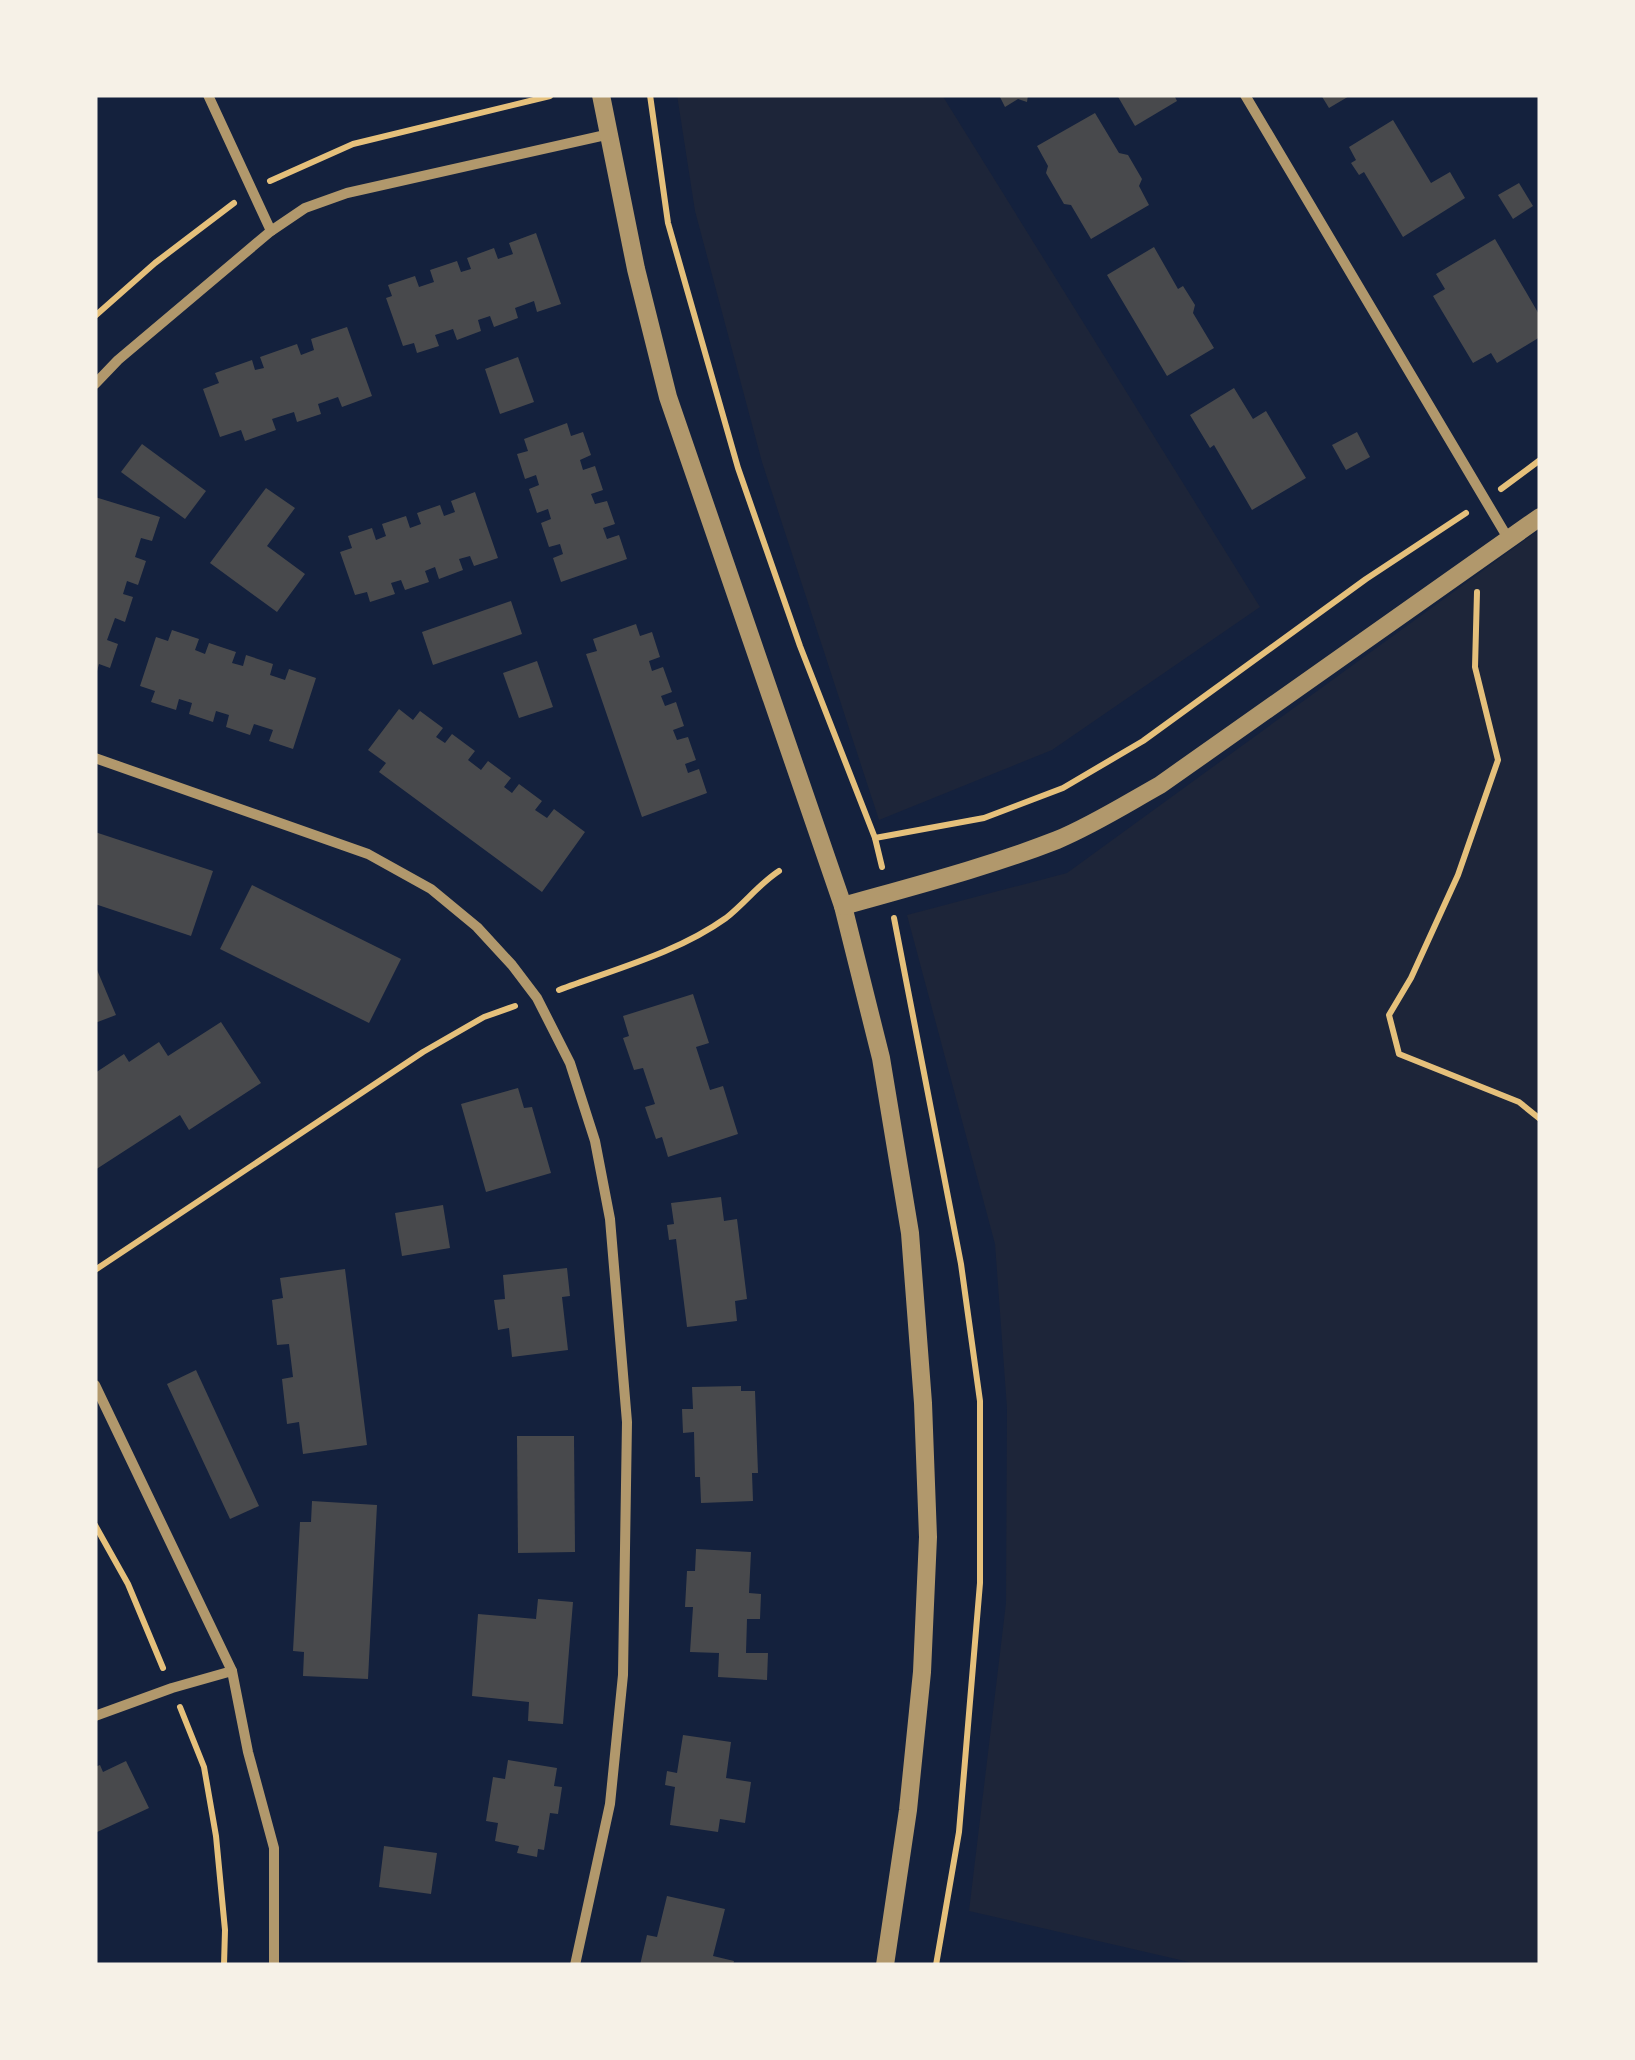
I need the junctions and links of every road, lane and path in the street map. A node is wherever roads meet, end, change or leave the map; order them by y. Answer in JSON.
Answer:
{"nodes":[{"id":1,"x":208,"y":95,"type":"edge"},
{"id":2,"x":602,"y":95,"type":"edge"},
{"id":3,"x":1245,"y":95,"type":"edge"},
{"id":4,"x":610,"y":134,"type":"junction"},
{"id":5,"x":271,"y":231,"type":"junction"},
{"id":6,"x":95,"y":384,"type":"edge"},
{"id":7,"x":1540,"y":460,"type":"edge"},
{"id":8,"x":1485,"y":500,"type":"junction"},
{"id":9,"x":1540,"y":516,"type":"edge"},
{"id":10,"x":1509,"y":540,"type":"junction"},
{"id":11,"x":1478,"y":561,"type":"junction"},
{"id":12,"x":95,"y":758,"type":"edge"},
{"id":13,"x":875,"y":838,"type":"dead end"},
{"id":14,"x":779,"y":871,"type":"dead end"},
{"id":15,"x":843,"y":906,"type":"junction"},
{"id":16,"x":537,"y":998,"type":"junction"},
{"id":17,"x":1540,"y":1119,"type":"edge"},
{"id":18,"x":95,"y":1270,"type":"edge"},
{"id":19,"x":95,"y":1385,"type":"edge"},
{"id":20,"x":95,"y":1525,"type":"edge"},
{"id":21,"x":232,"y":1672,"type":"junction"},
{"id":22,"x":172,"y":1688,"type":"junction"},
{"id":23,"x":95,"y":1716,"type":"edge"},
{"id":24,"x":224,"y":1965,"type":"edge"},
{"id":25,"x":274,"y":1965,"type":"edge"},
{"id":26,"x":576,"y":1965,"type":"edge"},
{"id":27,"x":885,"y":1965,"type":"edge"}],
"edges":[{"from":1,"to":5,"type":"street"},
{"from":2,"to":4,"type":"street"},
{"from":3,"to":8,"type":"street"},
{"from":4,"to":5,"type":"street"},
{"from":4,"to":15,"type":"street"},
{"from":5,"to":6,"type":"street"},
{"from":7,"to":8,"type":"path"},
{"from":8,"to":10,"type":"street"},
{"from":8,"to":13,"type":"path"},
{"from":9,"to":10,"type":"street"},
{"from":10,"to":11,"type":"street"},
{"from":11,"to":15,"type":"street"},
{"from":11,"to":17,"type":"path"},
{"from":12,"to":16,"type":"street"},
{"from":14,"to":16,"type":"path"},
{"from":15,"to":27,"type":"street"},
{"from":16,"to":18,"type":"path"},
{"from":16,"to":26,"type":"street"},
{"from":19,"to":21,"type":"street"},
{"from":20,"to":22,"type":"path"},
{"from":21,"to":22,"type":"street"},
{"from":21,"to":25,"type":"street"},
{"from":22,"to":23,"type":"street"},
{"from":22,"to":24,"type":"path"}]}
